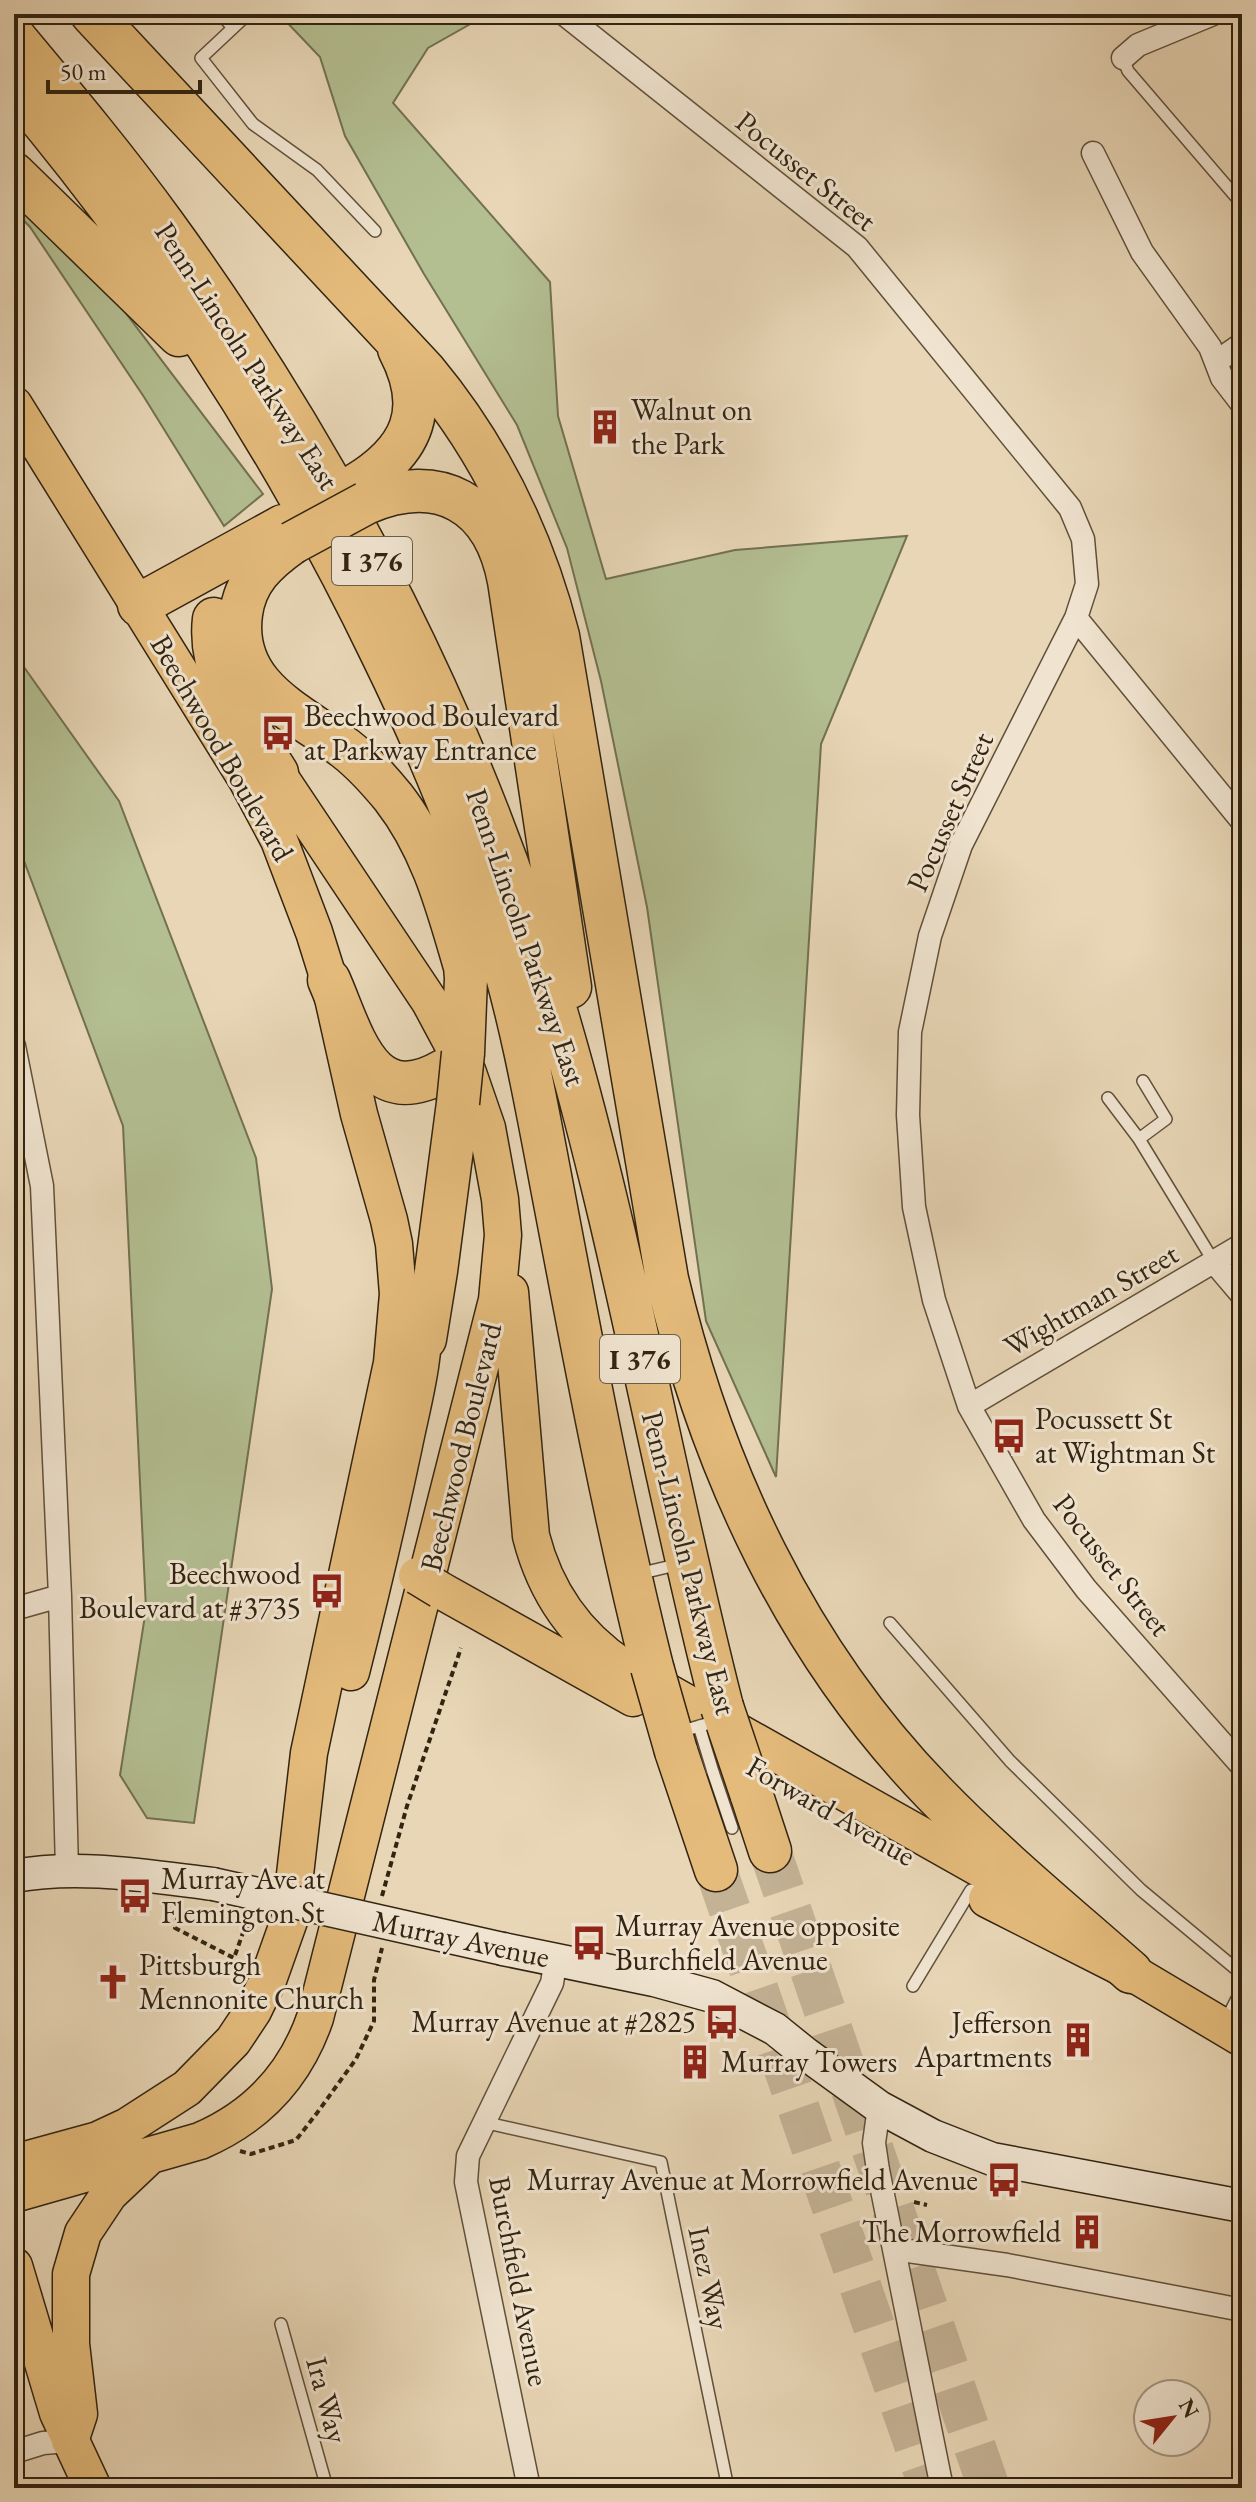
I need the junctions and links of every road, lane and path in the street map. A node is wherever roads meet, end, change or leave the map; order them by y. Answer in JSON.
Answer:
{"nodes":[{"id":1,"x":92,"y":14,"type":"edge"},
{"id":2,"x":221,"y":14,"type":"edge"},
{"id":3,"x":248,"y":14,"type":"edge"},
{"id":4,"x":564,"y":14,"type":"edge"},
{"id":5,"x":1213,"y":14,"type":"edge"},
{"id":6,"x":233,"y":28,"type":"junction"},
{"id":7,"x":14,"y":37,"type":"edge"},
{"id":8,"x":1123,"y":58,"type":"joint"},
{"id":9,"x":14,"y":87,"type":"edge"},
{"id":10,"x":1093,"y":153,"type":"dead end"},
{"id":11,"x":14,"y":174,"type":"edge"},
{"id":12,"x":1242,"y":204,"type":"edge"},
{"id":13,"x":375,"y":231,"type":"dead end"},
{"id":14,"x":392,"y":338,"type":"junction"},
{"id":15,"x":1242,"y":344,"type":"edge"},
{"id":16,"x":1216,"y":362,"type":"junction"},
{"id":17,"x":1242,"y":404,"type":"edge"},
{"id":18,"x":14,"y":405,"type":"edge"},
{"id":19,"x":259,"y":426,"type":"junction"},
{"id":20,"x":361,"y":494,"type":"junction"},
{"id":21,"x":288,"y":535,"type":"junction"},
{"id":22,"x":247,"y":545,"type":"junction"},
{"id":23,"x":139,"y":605,"type":"junction"},
{"id":24,"x":1076,"y":618,"type":"junction"},
{"id":25,"x":426,"y":749,"type":"junction"},
{"id":26,"x":277,"y":773,"type":"junction"},
{"id":27,"x":1242,"y":821,"type":"edge"},
{"id":28,"x":466,"y":974,"type":"junction"},
{"id":29,"x":329,"y":980,"type":"junction"},
{"id":30,"x":14,"y":1046,"type":"edge"},
{"id":31,"x":455,"y":1075,"type":"junction"},
{"id":32,"x":1143,"y":1081,"type":"dead end"},
{"id":33,"x":1108,"y":1098,"type":"dead end"},
{"id":34,"x":359,"y":1114,"type":"junction"},
{"id":35,"x":1139,"y":1139,"type":"junction"},
{"id":36,"x":595,"y":1155,"type":"junction"},
{"id":37,"x":503,"y":1235,"type":"junction"},
{"id":38,"x":1242,"y":1245,"type":"edge"},
{"id":39,"x":1214,"y":1262,"type":"junction"},
{"id":40,"x":1242,"y":1295,"type":"edge"},
{"id":41,"x":425,"y":1339,"type":"junction"},
{"id":42,"x":969,"y":1406,"type":"junction"},
{"id":43,"x":381,"y":1556,"type":"junction"},
{"id":44,"x":686,"y":1562,"type":"junction"},
{"id":45,"x":630,"y":1576,"type":"junction"},
{"id":46,"x":60,"y":1596,"type":"junction"},
{"id":47,"x":14,"y":1609,"type":"edge"},
{"id":48,"x":890,"y":1623,"type":"dead end"},
{"id":49,"x":461,"y":1648,"type":"dead end"},
{"id":50,"x":699,"y":1727,"type":"junction"},
{"id":51,"x":1242,"y":1766,"type":"edge"},
{"id":52,"x":742,"y":1811,"type":"junction"},
{"id":53,"x":770,"y":1851,"type":"tunnel mouth"},
{"id":54,"x":67,"y":1870,"type":"junction"},
{"id":55,"x":716,"y":1870,"type":"tunnel mouth"},
{"id":56,"x":14,"y":1876,"type":"edge"},
{"id":57,"x":971,"y":1890,"type":"junction"},
{"id":58,"x":383,"y":1904,"type":"dead end"},
{"id":59,"x":180,"y":1908,"type":"dead end"},
{"id":60,"x":290,"y":1918,"type":"junction"},
{"id":61,"x":254,"y":1930,"type":"dead end"},
{"id":62,"x":385,"y":1939,"type":"dead end"},
{"id":63,"x":556,"y":1959,"type":"junction"},
{"id":64,"x":1131,"y":1972,"type":"junction"},
{"id":65,"x":1242,"y":1974,"type":"edge"},
{"id":66,"x":913,"y":1986,"type":"dead end"},
{"id":67,"x":1242,"y":1989,"type":"edge"},
{"id":68,"x":1232,"y":2032,"type":"edge"},
{"id":69,"x":879,"y":2107,"type":"junction"},
{"id":70,"x":483,"y":2122,"type":"junction"},
{"id":71,"x":251,"y":2154,"type":"dead end"},
{"id":72,"x":150,"y":2155,"type":"junction"},
{"id":73,"x":14,"y":2163,"type":"edge"},
{"id":74,"x":14,"y":2194,"type":"edge"},
{"id":75,"x":914,"y":2202,"type":"dead end"},
{"id":76,"x":927,"y":2205,"type":"dead end"},
{"id":77,"x":1242,"y":2206,"type":"edge"},
{"id":78,"x":894,"y":2249,"type":"junction"},
{"id":79,"x":71,"y":2274,"type":"junction"},
{"id":80,"x":16,"y":2275,"type":"edge"},
{"id":81,"x":1242,"y":2310,"type":"edge"},
{"id":82,"x":281,"y":2324,"type":"dead end"},
{"id":83,"x":70,"y":2441,"type":"junction"},
{"id":84,"x":14,"y":2452,"type":"edge"},
{"id":85,"x":93,"y":2488,"type":"edge"},
{"id":86,"x":327,"y":2488,"type":"edge"},
{"id":87,"x":529,"y":2488,"type":"edge"},
{"id":88,"x":728,"y":2488,"type":"edge"},
{"id":89,"x":942,"y":2488,"type":"edge"}],
"edges":[{"from":1,"to":14,"type":"highway"},
{"from":2,"to":6,"type":"lane"},
{"from":3,"to":6,"type":"lane"},
{"from":4,"to":24,"type":"street","name":"Pocusset Street"},
{"from":5,"to":8,"type":"street"},
{"from":6,"to":13,"type":"lane"},
{"from":7,"to":36,"type":"highway","name":"Penn-Lincoln Parkway East","number":"I 376"},
{"from":8,"to":12,"type":"lane"},
{"from":9,"to":19,"type":"highway","name":"Penn-Lincoln Parkway East","number":"I 376"},
{"from":10,"to":16,"type":"street"},
{"from":11,"to":19,"type":"highway"},
{"from":14,"to":20,"type":"highway"},
{"from":14,"to":64,"type":"highway"},
{"from":15,"to":16,"type":"street"},
{"from":16,"to":17,"type":"street"},
{"from":18,"to":23,"type":"main road","name":"Beechwood Boulevard"},
{"from":19,"to":25,"type":"highway","name":"Penn-Lincoln Parkway East","number":"I 376"},
{"from":20,"to":21,"type":"highway","bridge":true},
{"from":20,"to":36,"type":"highway"},
{"from":21,"to":22,"type":"highway"},
{"from":21,"to":28,"type":"highway"},
{"from":22,"to":23,"type":"highway"},
{"from":22,"to":26,"type":"highway"},
{"from":23,"to":26,"type":"main road","name":"Beechwood Boulevard"},
{"from":23,"to":29,"type":"main road","name":"Beechwood Boulevard"},
{"from":24,"to":27,"type":"street"},
{"from":24,"to":42,"type":"street","name":"Pocusset Street"},
{"from":25,"to":28,"type":"highway"},
{"from":25,"to":45,"type":"highway","name":"Penn-Lincoln Parkway East","number":"I 376"},
{"from":26,"to":37,"type":"main road","name":"Beechwood Boulevard"},
{"from":28,"to":31,"type":"highway"},
{"from":29,"to":31,"type":"highway"},
{"from":29,"to":34,"type":"main road","name":"Beechwood Boulevard"},
{"from":30,"to":46,"type":"street"},
{"from":31,"to":41,"type":"highway"},
{"from":32,"to":35,"type":"lane"},
{"from":33,"to":35,"type":"lane"},
{"from":34,"to":41,"type":"main road"},
{"from":34,"to":60,"type":"main road","name":"Beechwood Boulevard"},
{"from":35,"to":39,"type":"lane"},
{"from":36,"to":44,"type":"highway","name":"Penn-Lincoln Parkway East","number":"I 376"},
{"from":37,"to":64,"type":"main road"},
{"from":37,"to":72,"type":"main road","name":"Beechwood Boulevard"},
{"from":38,"to":39,"type":"street","name":"Wightman Street"},
{"from":39,"to":40,"type":"street"},
{"from":39,"to":42,"type":"street","name":"Wightman Street"},
{"from":41,"to":43,"type":"main road"},
{"from":42,"to":51,"type":"street","name":"Pocusset Street"},
{"from":43,"to":57,"type":"main road","name":"Forward Avenue"},
{"from":43,"to":60,"type":"main road"},
{"from":44,"to":45,"type":"lane"},
{"from":44,"to":50,"type":"highway","name":"Penn-Lincoln Parkway East","number":"I 376"},
{"from":45,"to":50,"type":"highway","name":"Penn-Lincoln Parkway East","number":"I 376","bridge":true},
{"from":46,"to":47,"type":"street"},
{"from":46,"to":54,"type":"street"},
{"from":48,"to":65,"type":"lane"},
{"from":49,"to":58,"type":"path"},
{"from":50,"to":52,"type":"highway","name":"Penn-Lincoln Parkway East","number":"I 376","bridge":true},
{"from":50,"to":52,"type":"lane","bridge":true},
{"from":50,"to":55,"type":"highway","name":"Penn-Lincoln Parkway East","number":"I 376"},
{"from":52,"to":53,"type":"highway","name":"Penn-Lincoln Parkway East","number":"I 376"},
{"from":54,"to":56,"type":"main road","name":"Murray Avenue"},
{"from":54,"to":63,"type":"main road","name":"Murray Avenue","bridge":true},
{"from":57,"to":64,"type":"main road","name":"Forward Avenue"},
{"from":57,"to":66,"type":"lane"},
{"from":59,"to":61,"type":"path"},
{"from":60,"to":73,"type":"main road","name":"Beechwood Boulevard"},
{"from":62,"to":71,"type":"path"},
{"from":63,"to":69,"type":"main road","name":"Murray Avenue"},
{"from":63,"to":70,"type":"street","name":"Burchfield Avenue"},
{"from":64,"to":68,"type":"main road","name":"Forward Avenue"},
{"from":67,"to":68,"type":"lane"},
{"from":69,"to":77,"type":"main road","name":"Murray Avenue"},
{"from":69,"to":78,"type":"street"},
{"from":70,"to":87,"type":"street","name":"Burchfield Avenue"},
{"from":70,"to":88,"type":"lane","name":"Inez Way"},
{"from":72,"to":74,"type":"main road","name":"Beechwood Boulevard"},
{"from":72,"to":79,"type":"main road"},
{"from":75,"to":76,"type":"path"},
{"from":78,"to":81,"type":"street"},
{"from":78,"to":89,"type":"street"},
{"from":79,"to":80,"type":"main road"},
{"from":79,"to":83,"type":"main road"},
{"from":80,"to":83,"type":"main road"},
{"from":82,"to":86,"type":"lane","name":"Ira Way"},
{"from":83,"to":84,"type":"street"},
{"from":83,"to":85,"type":"main road"}]}
